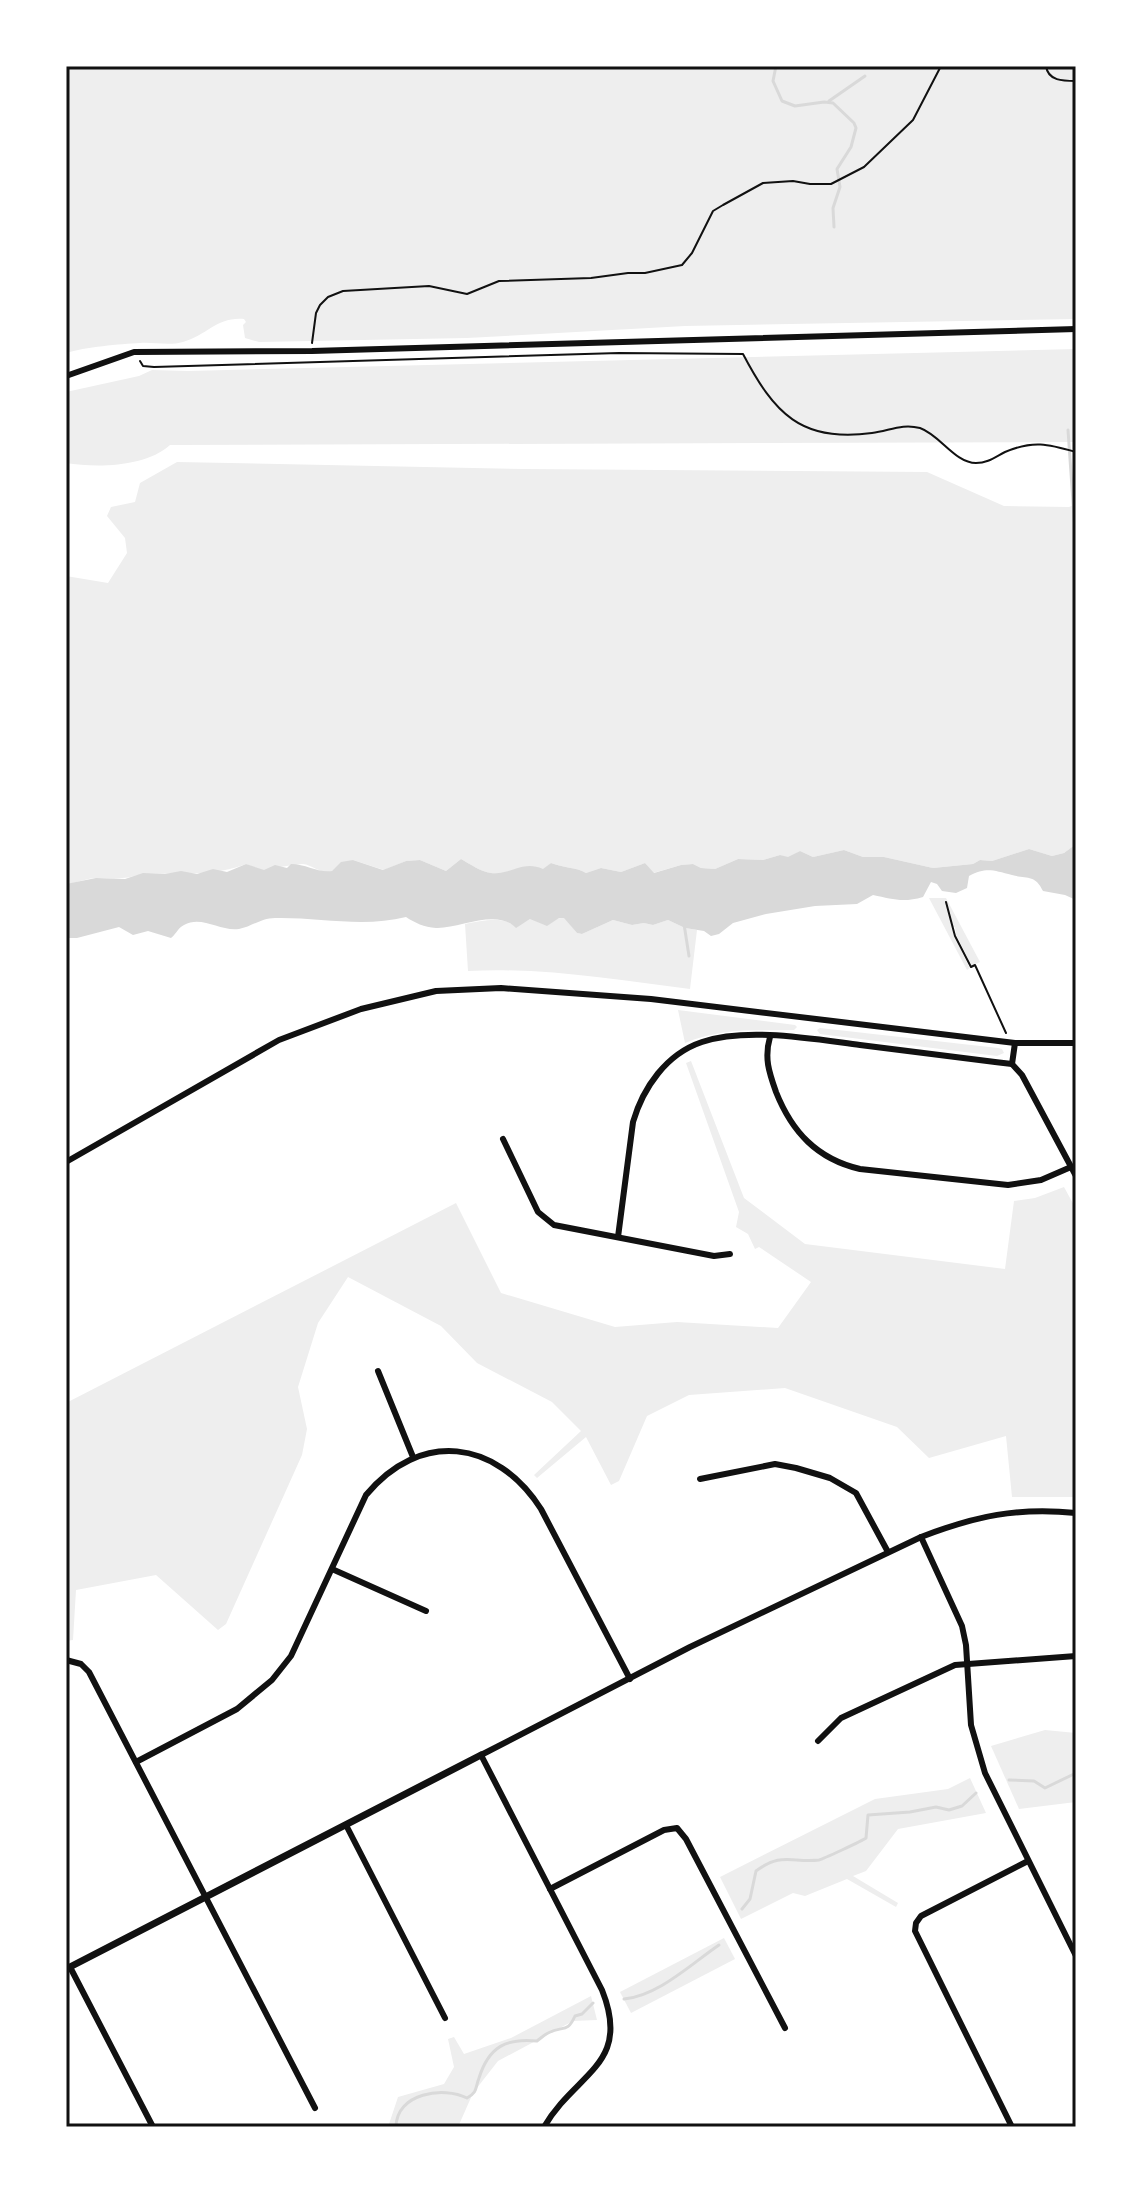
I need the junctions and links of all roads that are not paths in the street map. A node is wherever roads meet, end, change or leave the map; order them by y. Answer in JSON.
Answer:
{"nodes":[{"id":1,"x":1076,"y":329,"type":"edge"},
{"id":2,"x":66,"y":376,"type":"edge"},
{"id":3,"x":808,"y":1020,"type":"junction"},
{"id":4,"x":770,"y":1037,"type":"junction"},
{"id":5,"x":805,"y":1038,"type":"junction"},
{"id":6,"x":1015,"y":1043,"type":"junction"},
{"id":7,"x":1076,"y":1043,"type":"edge"},
{"id":8,"x":1012,"y":1064,"type":"junction"},
{"id":9,"x":503,"y":1139,"type":"dead end"},
{"id":10,"x":66,"y":1162,"type":"edge"},
{"id":11,"x":1071,"y":1167,"type":"junction"},
{"id":12,"x":1076,"y":1176,"type":"edge"},
{"id":13,"x":618,"y":1237,"type":"junction"},
{"id":14,"x":730,"y":1254,"type":"dead end"},
{"id":15,"x":378,"y":1371,"type":"dead end"},
{"id":16,"x":413,"y":1457,"type":"junction"},
{"id":17,"x":700,"y":1479,"type":"dead end"},
{"id":18,"x":1076,"y":1513,"type":"edge"},
{"id":19,"x":921,"y":1537,"type":"junction"},
{"id":20,"x":888,"y":1552,"type":"junction"},
{"id":21,"x":332,"y":1569,"type":"junction"},
{"id":22,"x":426,"y":1611,"type":"dead end"},
{"id":23,"x":1076,"y":1656,"type":"edge"},
{"id":24,"x":66,"y":1660,"type":"edge"},
{"id":25,"x":966,"y":1663,"type":"junction"},
{"id":26,"x":630,"y":1679,"type":"junction"},
{"id":27,"x":818,"y":1741,"type":"dead end"},
{"id":28,"x":481,"y":1755,"type":"junction"},
{"id":29,"x":136,"y":1762,"type":"junction"},
{"id":30,"x":346,"y":1825,"type":"junction"},
{"id":31,"x":1028,"y":1861,"type":"junction"},
{"id":32,"x":550,"y":1889,"type":"junction"},
{"id":33,"x":205,"y":1897,"type":"junction"},
{"id":34,"x":1076,"y":1956,"type":"edge"},
{"id":35,"x":68,"y":1968,"type":"edge"},
{"id":36,"x":445,"y":2018,"type":"dead end"},
{"id":37,"x":785,"y":2028,"type":"dead end"},
{"id":38,"x":315,"y":2108,"type":"dead end"},
{"id":39,"x":153,"y":2127,"type":"edge"},
{"id":40,"x":544,"y":2127,"type":"edge"},
{"id":41,"x":1012,"y":2127,"type":"edge"}],
"edges":[{"from":1,"to":2,"type":"street"},
{"from":3,"to":5,"type":"street"},
{"from":3,"to":6,"type":"street"},
{"from":3,"to":10,"type":"street"},
{"from":4,"to":5,"type":"street"},
{"from":4,"to":11,"type":"street"},
{"from":4,"to":13,"type":"street"},
{"from":5,"to":8,"type":"street"},
{"from":6,"to":7,"type":"street"},
{"from":6,"to":8,"type":"street"},
{"from":8,"to":11,"type":"street"},
{"from":9,"to":13,"type":"street"},
{"from":11,"to":12,"type":"street"},
{"from":13,"to":14,"type":"street"},
{"from":15,"to":16,"type":"street"},
{"from":16,"to":21,"type":"street"},
{"from":16,"to":26,"type":"street"},
{"from":17,"to":20,"type":"street"},
{"from":18,"to":19,"type":"street"},
{"from":19,"to":20,"type":"street"},
{"from":19,"to":25,"type":"street"},
{"from":20,"to":26,"type":"street"},
{"from":21,"to":22,"type":"street"},
{"from":21,"to":29,"type":"street"},
{"from":23,"to":25,"type":"street"},
{"from":24,"to":29,"type":"street"},
{"from":25,"to":27,"type":"street"},
{"from":25,"to":31,"type":"street"},
{"from":26,"to":28,"type":"street"},
{"from":28,"to":30,"type":"street"},
{"from":28,"to":32,"type":"street"},
{"from":29,"to":33,"type":"street"},
{"from":30,"to":33,"type":"street"},
{"from":30,"to":36,"type":"street"},
{"from":31,"to":34,"type":"street"},
{"from":31,"to":41,"type":"street"},
{"from":32,"to":37,"type":"street"},
{"from":32,"to":40,"type":"street"},
{"from":33,"to":35,"type":"street"},
{"from":33,"to":38,"type":"street"},
{"from":35,"to":39,"type":"street"}]}
